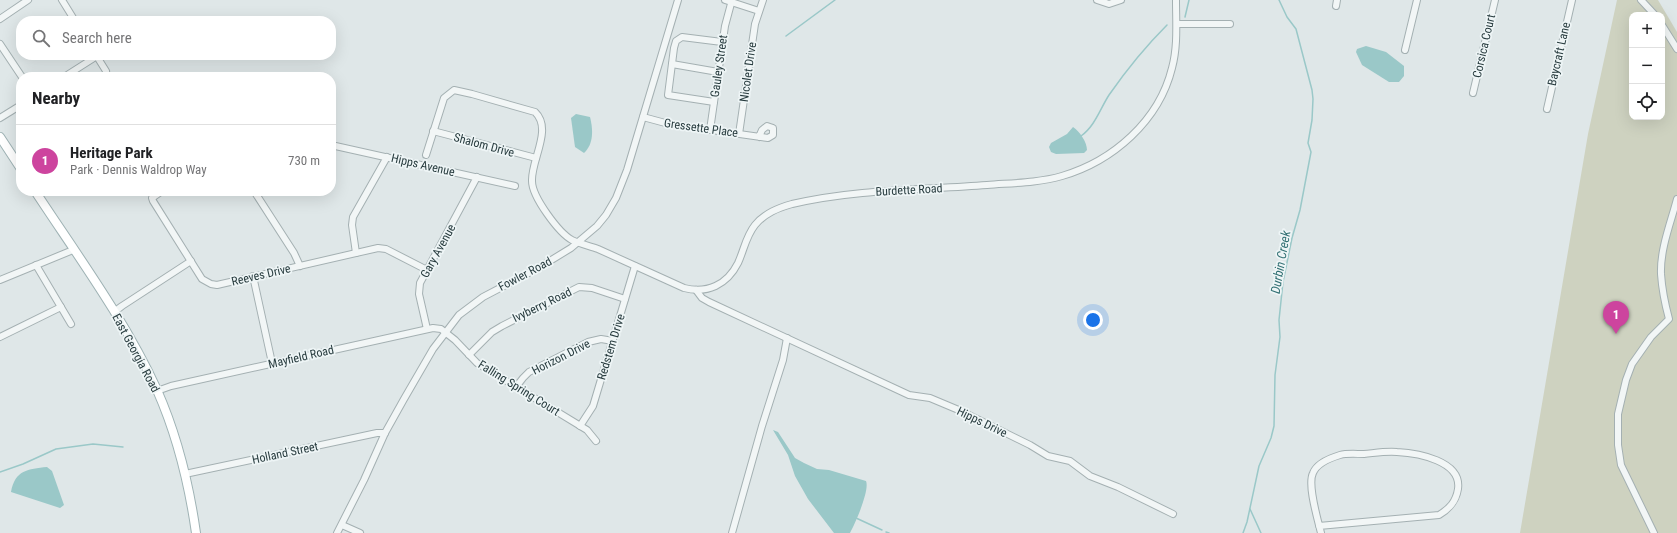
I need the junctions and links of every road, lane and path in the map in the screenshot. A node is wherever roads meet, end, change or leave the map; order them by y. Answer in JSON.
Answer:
{"nodes":[{"id":1,"x":28,"y":0,"type":"edge"},
{"id":2,"x":62,"y":0,"type":"edge"},
{"id":3,"x":678,"y":0,"type":"edge"},
{"id":4,"x":763,"y":0,"type":"edge"},
{"id":5,"x":1097,"y":0,"type":"edge"},
{"id":6,"x":1121,"y":0,"type":"edge"},
{"id":7,"x":1176,"y":0,"type":"edge"},
{"id":8,"x":1417,"y":0,"type":"edge"},
{"id":9,"x":1495,"y":0,"type":"edge"},
{"id":10,"x":1572,"y":0,"type":"edge"},
{"id":11,"x":1641,"y":0,"type":"edge"},
{"id":12,"x":729,"y":1,"type":"edge"},
{"id":13,"x":759,"y":11,"type":"junction"},
{"id":14,"x":1652,"y":12,"type":"edge"},
{"id":15,"x":72,"y":16,"type":"edge"},
{"id":16,"x":0,"y":19,"type":"edge"},
{"id":17,"x":1177,"y":24,"type":"junction"},
{"id":18,"x":1230,"y":24,"type":"dead end"},
{"id":19,"x":1665,"y":30,"type":"edge"},
{"id":20,"x":722,"y":42,"type":"junction"},
{"id":21,"x":0,"y":44,"type":"edge"},
{"id":22,"x":1677,"y":49,"type":"edge"},
{"id":23,"x":1405,"y":50,"type":"dead end"},
{"id":24,"x":89,"y":60,"type":"edge"},
{"id":25,"x":99,"y":60,"type":"edge"},
{"id":26,"x":672,"y":64,"type":"junction"},
{"id":27,"x":106,"y":71,"type":"dead end"},
{"id":28,"x":19,"y":72,"type":"edge"},
{"id":29,"x":71,"y":72,"type":"edge"},
{"id":30,"x":718,"y":72,"type":"junction"},
{"id":31,"x":1473,"y":93,"type":"dead end"},
{"id":32,"x":714,"y":102,"type":"junction"},
{"id":33,"x":16,"y":108,"type":"edge"},
{"id":34,"x":1546,"y":109,"type":"dead end"},
{"id":35,"x":643,"y":117,"type":"junction"},
{"id":36,"x":0,"y":118,"type":"edge"},
{"id":37,"x":710,"y":130,"type":"junction"},
{"id":38,"x":433,"y":131,"type":"junction"},
{"id":39,"x":739,"y":134,"type":"junction"},
{"id":40,"x":0,"y":137,"type":"edge"},
{"id":41,"x":759,"y":137,"type":"dead end"},
{"id":42,"x":336,"y":146,"type":"edge"},
{"id":43,"x":426,"y":155,"type":"dead end"},
{"id":44,"x":387,"y":157,"type":"junction"},
{"id":45,"x":536,"y":158,"type":"junction"},
{"id":46,"x":16,"y":161,"type":"edge"},
{"id":47,"x":477,"y":177,"type":"junction"},
{"id":48,"x":515,"y":186,"type":"dead end"},
{"id":49,"x":38,"y":196,"type":"edge"},
{"id":50,"x":155,"y":196,"type":"edge"},
{"id":51,"x":257,"y":196,"type":"edge"},
{"id":52,"x":1677,"y":198,"type":"edge"},
{"id":53,"x":580,"y":242,"type":"junction"},
{"id":54,"x":73,"y":250,"type":"junction"},
{"id":55,"x":356,"y":253,"type":"junction"},
{"id":56,"x":191,"y":261,"type":"junction"},
{"id":57,"x":36,"y":265,"type":"junction"},
{"id":58,"x":300,"y":266,"type":"junction"},
{"id":59,"x":636,"y":266,"type":"junction"},
{"id":60,"x":427,"y":270,"type":"junction"},
{"id":61,"x":253,"y":276,"type":"junction"},
{"id":62,"x":0,"y":280,"type":"edge"},
{"id":63,"x":696,"y":290,"type":"junction"},
{"id":64,"x":626,"y":299,"type":"junction"},
{"id":65,"x":61,"y":307,"type":"junction"},
{"id":66,"x":114,"y":312,"type":"junction"},
{"id":67,"x":71,"y":324,"type":"dead end"},
{"id":68,"x":427,"y":329,"type":"junction"},
{"id":69,"x":445,"y":332,"type":"junction"},
{"id":70,"x":0,"y":337,"type":"edge"},
{"id":71,"x":787,"y":338,"type":"junction"},
{"id":72,"x":613,"y":341,"type":"junction"},
{"id":73,"x":469,"y":355,"type":"junction"},
{"id":74,"x":272,"y":363,"type":"junction"},
{"id":75,"x":516,"y":387,"type":"junction"},
{"id":76,"x":157,"y":390,"type":"junction"},
{"id":77,"x":580,"y":426,"type":"junction"},
{"id":78,"x":385,"y":433,"type":"junction"},
{"id":79,"x":596,"y":442,"type":"dead end"},
{"id":80,"x":185,"y":474,"type":"junction"},
{"id":81,"x":1173,"y":514,"type":"dead end"},
{"id":82,"x":342,"y":525,"type":"junction"},
{"id":83,"x":1319,"y":526,"type":"junction"},
{"id":84,"x":196,"y":533,"type":"edge"},
{"id":85,"x":337,"y":533,"type":"edge"},
{"id":86,"x":360,"y":533,"type":"edge"},
{"id":87,"x":732,"y":533,"type":"edge"},
{"id":88,"x":1321,"y":533,"type":"edge"},
{"id":89,"x":1654,"y":533,"type":"edge"}],
"edges":[{"from":1,"to":16,"type":"street"},
{"from":2,"to":15,"type":"street"},
{"from":3,"to":35,"type":"street","name":"Fowler Road"},
{"from":4,"to":13,"type":"street","name":"Nicolet Drive"},
{"from":5,"to":6,"type":"street"},
{"from":7,"to":17,"type":"street","name":"Burdette Road"},
{"from":8,"to":23,"type":"street"},
{"from":9,"to":31,"type":"street","name":"Corsica Court"},
{"from":10,"to":34,"type":"street","name":"Baycraft Lane"},
{"from":11,"to":14,"type":"street"},
{"from":12,"to":13,"type":"street"},
{"from":12,"to":20,"type":"street","name":"Gauley Street"},
{"from":13,"to":39,"type":"street","name":"Nicolet Drive"},
{"from":17,"to":18,"type":"street"},
{"from":17,"to":63,"type":"street","name":"Burdette Road"},
{"from":19,"to":22,"type":"street"},
{"from":20,"to":26,"type":"street"},
{"from":20,"to":30,"type":"street","name":"Gauley Street"},
{"from":21,"to":28,"type":"street"},
{"from":24,"to":29,"type":"street"},
{"from":25,"to":27,"type":"street"},
{"from":26,"to":30,"type":"street"},
{"from":26,"to":32,"type":"street"},
{"from":30,"to":32,"type":"street","name":"Gauley Street"},
{"from":32,"to":37,"type":"street","name":"Gauley Street"},
{"from":33,"to":36,"type":"street"},
{"from":35,"to":37,"type":"street","name":"Gressette Place"},
{"from":35,"to":53,"type":"street","name":"Fowler Road"},
{"from":37,"to":39,"type":"street","name":"Gressette Place"},
{"from":38,"to":43,"type":"street"},
{"from":38,"to":45,"type":"street","name":"Shalom Drive"},
{"from":38,"to":45,"type":"street","name":"Burdette Road"},
{"from":39,"to":41,"type":"street","name":"Gressette Place"},
{"from":40,"to":46,"type":"main road"},
{"from":42,"to":44,"type":"street","name":"Hipps Avenue"},
{"from":44,"to":47,"type":"street","name":"Hipps Avenue"},
{"from":44,"to":55,"type":"street"},
{"from":45,"to":53,"type":"street","name":"Burdette Road"},
{"from":47,"to":48,"type":"street","name":"Hipps Avenue"},
{"from":47,"to":60,"type":"street","name":"Gary Avenue"},
{"from":49,"to":54,"type":"main road","name":"East Georgia Road"},
{"from":50,"to":56,"type":"street","name":"Reeves Drive"},
{"from":51,"to":58,"type":"street"},
{"from":52,"to":89,"type":"street"},
{"from":53,"to":59,"type":"street","name":"Burdette Road"},
{"from":53,"to":69,"type":"street","name":"Fowler Road"},
{"from":54,"to":57,"type":"street"},
{"from":54,"to":66,"type":"main road","name":"East Georgia Road"},
{"from":55,"to":58,"type":"street","name":"Reeves Drive"},
{"from":55,"to":60,"type":"street","name":"Reeves Drive"},
{"from":56,"to":61,"type":"street","name":"Reeves Drive"},
{"from":56,"to":66,"type":"street"},
{"from":57,"to":62,"type":"street"},
{"from":57,"to":65,"type":"street"},
{"from":58,"to":61,"type":"street","name":"Reeves Drive"},
{"from":59,"to":63,"type":"street","name":"Burdette Road"},
{"from":59,"to":64,"type":"street","name":"Redstem Drive"},
{"from":60,"to":68,"type":"street","name":"Gary Avenue"},
{"from":61,"to":74,"type":"street"},
{"from":63,"to":71,"type":"street","name":"Hipps Drive"},
{"from":64,"to":72,"type":"street","name":"Redstem Drive"},
{"from":64,"to":73,"type":"street","name":"Ivyberry Road"},
{"from":65,"to":67,"type":"street"},
{"from":65,"to":70,"type":"street"},
{"from":66,"to":76,"type":"main road","name":"East Georgia Road"},
{"from":68,"to":69,"type":"street","name":"Mayfield Road"},
{"from":68,"to":74,"type":"street","name":"Mayfield Road"},
{"from":69,"to":73,"type":"street","name":"Falling Spring Court"},
{"from":69,"to":78,"type":"street","name":"Fowler Road"},
{"from":71,"to":81,"type":"street","name":"Hipps Drive"},
{"from":71,"to":87,"type":"street"},
{"from":72,"to":75,"type":"street","name":"Horizon Drive"},
{"from":72,"to":77,"type":"street","name":"Redstem Drive"},
{"from":73,"to":75,"type":"street","name":"Falling Spring Court"},
{"from":74,"to":76,"type":"street","name":"Mayfield Road"},
{"from":75,"to":77,"type":"street","name":"Falling Spring Court"},
{"from":76,"to":80,"type":"main road","name":"East Georgia Road"},
{"from":77,"to":79,"type":"street","name":"Falling Spring Court"},
{"from":78,"to":80,"type":"street","name":"Holland Street"},
{"from":78,"to":82,"type":"street","name":"Fowler Road"},
{"from":80,"to":84,"type":"main road","name":"East Georgia Road"},
{"from":82,"to":85,"type":"street","name":"Fowler Road"},
{"from":82,"to":86,"type":"street"},
{"from":83,"to":83,"type":"street"},
{"from":83,"to":88,"type":"street"}]}
